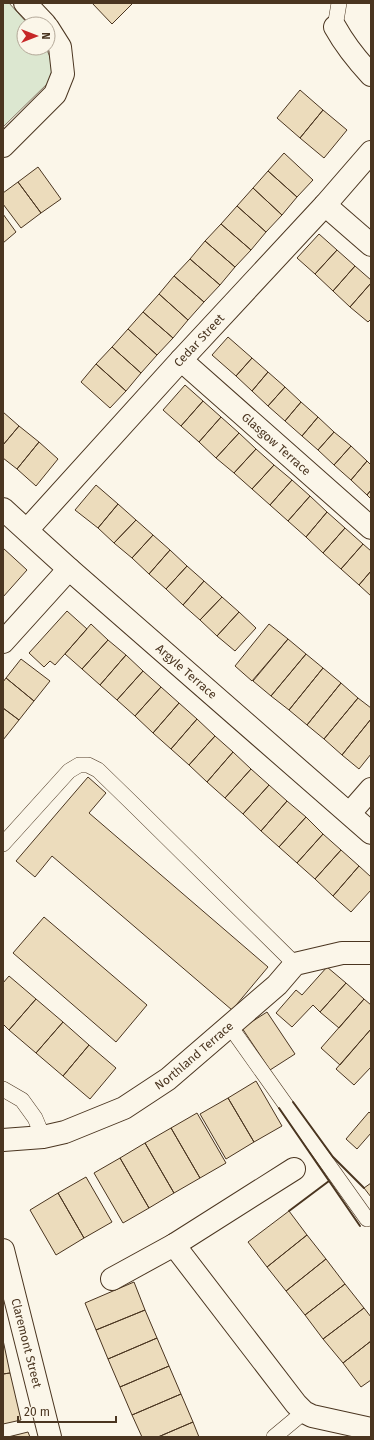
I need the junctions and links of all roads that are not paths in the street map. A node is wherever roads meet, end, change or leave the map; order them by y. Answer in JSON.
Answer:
{"nodes":[{"id":1,"x":25,"y":3,"type":"edge"},
{"id":2,"x":339,"y":3,"type":"edge"},
{"id":3,"x":37,"y":16,"type":"edge"},
{"id":4,"x":335,"y":26,"type":"joint"},
{"id":5,"x":56,"y":41,"type":"edge"},
{"id":6,"x":371,"y":75,"type":"edge"},
{"id":7,"x":3,"y":146,"type":"edge"},
{"id":8,"x":371,"y":152,"type":"edge"},
{"id":9,"x":325,"y":206,"type":"junction"},
{"id":10,"x":371,"y":245,"type":"edge"},
{"id":11,"x":181,"y":360,"type":"junction"},
{"id":12,"x":3,"y":509,"type":"edge"},
{"id":13,"x":371,"y":528,"type":"edge"},
{"id":14,"x":27,"y":530,"type":"junction"},
{"id":15,"x":69,"y":569,"type":"junction"},
{"id":16,"x":3,"y":642,"type":"edge"},
{"id":17,"x":371,"y":789,"type":"edge"},
{"id":18,"x":350,"y":813,"type":"junction"},
{"id":19,"x":371,"y":833,"type":"edge"},
{"id":20,"x":3,"y":844,"type":"edge"},
{"id":21,"x":371,"y":953,"type":"edge"},
{"id":22,"x":295,"y":964,"type":"junction"},
{"id":23,"x":229,"y":1025,"type":"junction"},
{"id":24,"x":3,"y":1090,"type":"edge"},
{"id":25,"x":43,"y":1137,"type":"junction"},
{"id":26,"x":3,"y":1140,"type":"edge"},
{"id":27,"x":294,"y":1169,"type":"dead end"},
{"id":28,"x":367,"y":1219,"type":"dead end"},
{"id":29,"x":174,"y":1245,"type":"junction"},
{"id":30,"x":3,"y":1250,"type":"edge"},
{"id":31,"x":112,"y":1278,"type":"dead end"},
{"id":32,"x":304,"y":1412,"type":"junction"},
{"id":33,"x":371,"y":1429,"type":"edge"},
{"id":34,"x":50,"y":1437,"type":"edge"},
{"id":35,"x":274,"y":1437,"type":"edge"}],
"edges":[{"from":1,"to":3,"type":"street"},
{"from":2,"to":4,"type":"lane"},
{"from":4,"to":6,"type":"street"},
{"from":5,"to":7,"type":"street"},
{"from":8,"to":9,"type":"street","name":"Cedar Street"},
{"from":9,"to":10,"type":"street"},
{"from":9,"to":11,"type":"street","name":"Cedar Street"},
{"from":11,"to":13,"type":"street","name":"Glasgow Terrace"},
{"from":11,"to":14,"type":"street","name":"Cedar Street"},
{"from":12,"to":14,"type":"street","name":"Argyle Terrace"},
{"from":14,"to":15,"type":"street","name":"Argyle Terrace"},
{"from":15,"to":16,"type":"street"},
{"from":15,"to":18,"type":"street","name":"Argyle Terrace"},
{"from":17,"to":18,"type":"street"},
{"from":18,"to":19,"type":"street","name":"Argyle Terrace"},
{"from":20,"to":22,"type":"lane"},
{"from":21,"to":22,"type":"street"},
{"from":22,"to":23,"type":"street","name":"Northland Terrace"},
{"from":23,"to":25,"type":"street","name":"Northland Terrace"},
{"from":23,"to":28,"type":"lane"},
{"from":24,"to":25,"type":"lane"},
{"from":25,"to":26,"type":"street","name":"Northland Terrace"},
{"from":27,"to":29,"type":"street"},
{"from":29,"to":31,"type":"street"},
{"from":29,"to":32,"type":"street"},
{"from":30,"to":34,"type":"street","name":"Claremont Street"},
{"from":32,"to":33,"type":"street"},
{"from":32,"to":35,"type":"lane"}]}
